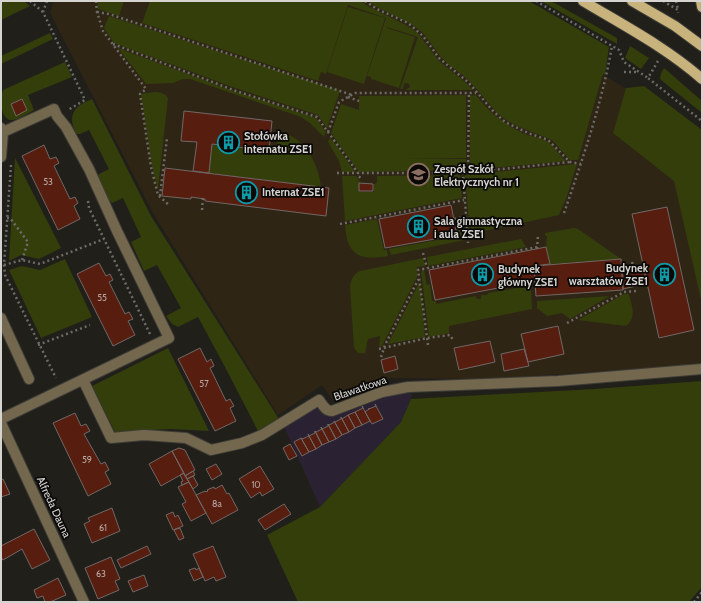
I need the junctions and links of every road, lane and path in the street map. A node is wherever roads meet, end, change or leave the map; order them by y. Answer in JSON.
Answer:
{"nodes":[{"id":1,"x":30,"y":1,"type":"edge"},
{"id":2,"x":47,"y":1,"type":"edge"},
{"id":3,"x":96,"y":1,"type":"edge"},
{"id":4,"x":365,"y":1,"type":"edge"},
{"id":5,"x":536,"y":1,"type":"edge"},
{"id":6,"x":583,"y":1,"type":"edge"},
{"id":7,"x":632,"y":1,"type":"edge"},
{"id":8,"x":676,"y":1,"type":"edge"},
{"id":9,"x":701,"y":1,"type":"edge"},
{"id":10,"x":702,"y":7,"type":"edge"},
{"id":11,"x":678,"y":10,"type":"dead end"},
{"id":12,"x":43,"y":12,"type":"junction"},
{"id":13,"x":97,"y":12,"type":"junction"},
{"id":14,"x":113,"y":44,"type":"junction"},
{"id":15,"x":612,"y":46,"type":"junction"},
{"id":16,"x":702,"y":46,"type":"edge"},
{"id":17,"x":658,"y":61,"type":"dead end"},
{"id":18,"x":624,"y":72,"type":"dead end"},
{"id":19,"x":639,"y":72,"type":"junction"},
{"id":20,"x":648,"y":78,"type":"junction"},
{"id":21,"x":702,"y":79,"type":"edge"},
{"id":22,"x":477,"y":92,"type":"junction"},
{"id":23,"x":469,"y":93,"type":"junction"},
{"id":24,"x":352,"y":95,"type":"junction"},
{"id":25,"x":348,"y":98,"type":"junction"},
{"id":26,"x":358,"y":101,"type":"dead end"},
{"id":27,"x":57,"y":116,"type":"junction"},
{"id":28,"x":702,"y":121,"type":"edge"},
{"id":29,"x":2,"y":130,"type":"edge"},
{"id":30,"x":328,"y":132,"type":"junction"},
{"id":31,"x":167,"y":138,"type":"dead end"},
{"id":32,"x":1,"y":157,"type":"edge"},
{"id":33,"x":570,"y":162,"type":"junction"},
{"id":34,"x":11,"y":164,"type":"dead end"},
{"id":35,"x":581,"y":164,"type":"junction"},
{"id":36,"x":468,"y":172,"type":"junction"},
{"id":37,"x":358,"y":173,"type":"junction"},
{"id":38,"x":462,"y":173,"type":"junction"},
{"id":39,"x":337,"y":174,"type":"dead end"},
{"id":40,"x":361,"y":178,"type":"dead end"},
{"id":41,"x":160,"y":196,"type":"junction"},
{"id":42,"x":88,"y":197,"type":"dead end"},
{"id":43,"x":203,"y":198,"type":"dead end"},
{"id":44,"x":464,"y":200,"type":"junction"},
{"id":45,"x":170,"y":206,"type":"dead end"},
{"id":46,"x":202,"y":210,"type":"dead end"},
{"id":47,"x":564,"y":213,"type":"dead end"},
{"id":48,"x":465,"y":217,"type":"junction"},
{"id":49,"x":7,"y":218,"type":"junction"},
{"id":50,"x":454,"y":219,"type":"dead end"},
{"id":51,"x":340,"y":224,"type":"dead end"},
{"id":52,"x":538,"y":235,"type":"dead end"},
{"id":53,"x":104,"y":239,"type":"junction"},
{"id":54,"x":468,"y":243,"type":"dead end"},
{"id":55,"x":423,"y":253,"type":"dead end"},
{"id":56,"x":22,"y":260,"type":"junction"},
{"id":57,"x":632,"y":262,"type":"dead end"},
{"id":58,"x":4,"y":265,"type":"junction"},
{"id":59,"x":427,"y":268,"type":"junction"},
{"id":60,"x":634,"y":270,"type":"dead end"},
{"id":61,"x":420,"y":280,"type":"junction"},
{"id":62,"x":636,"y":291,"type":"dead end"},
{"id":63,"x":1,"y":318,"type":"edge"},
{"id":64,"x":566,"y":323,"type":"dead end"},
{"id":65,"x":90,"y":325,"type":"dead end"},
{"id":66,"x":152,"y":338,"type":"dead end"},
{"id":67,"x":427,"y":338,"type":"junction"},
{"id":68,"x":454,"y":340,"type":"dead end"},
{"id":69,"x":38,"y":345,"type":"junction"},
{"id":70,"x":428,"y":345,"type":"dead end"},
{"id":71,"x":384,"y":347,"type":"junction"},
{"id":72,"x":379,"y":349,"type":"dead end"},
{"id":73,"x":381,"y":357,"type":"dead end"},
{"id":74,"x":702,"y":369,"type":"edge"},
{"id":75,"x":29,"y":379,"type":"dead end"},
{"id":76,"x":83,"y":380,"type":"junction"},
{"id":77,"x":61,"y":390,"type":"junction"},
{"id":78,"x":1,"y":419,"type":"edge"},
{"id":79,"x":1,"y":423,"type":"edge"},
{"id":80,"x":702,"y":592,"type":"edge"},
{"id":81,"x":84,"y":602,"type":"edge"},
{"id":82,"x":694,"y":602,"type":"edge"}],
"edges":[{"from":1,"to":12,"type":"path"},
{"from":2,"to":12,"type":"path"},
{"from":3,"to":13,"type":"path"},
{"from":4,"to":22,"type":"path"},
{"from":5,"to":15,"type":"path"},
{"from":6,"to":21,"type":"main road"},
{"from":7,"to":16,"type":"main road"},
{"from":8,"to":11,"type":"path"},
{"from":9,"to":10,"type":"main road"},
{"from":12,"to":27,"type":"path"},
{"from":13,"to":14,"type":"path"},
{"from":13,"to":24,"type":"path"},
{"from":14,"to":30,"type":"path"},
{"from":14,"to":41,"type":"path"},
{"from":15,"to":19,"type":"path"},
{"from":15,"to":35,"type":"path"},
{"from":17,"to":20,"type":"path"},
{"from":18,"to":19,"type":"path"},
{"from":19,"to":20,"type":"path"},
{"from":20,"to":28,"type":"path"},
{"from":22,"to":23,"type":"path"},
{"from":22,"to":33,"type":"path"},
{"from":23,"to":24,"type":"path"},
{"from":23,"to":36,"type":"path"},
{"from":24,"to":25,"type":"path"},
{"from":25,"to":26,"type":"path"},
{"from":25,"to":30,"type":"path"},
{"from":27,"to":29,"type":"street"},
{"from":27,"to":76,"type":"street"},
{"from":29,"to":32,"type":"street"},
{"from":30,"to":37,"type":"path"},
{"from":31,"to":41,"type":"path"},
{"from":33,"to":35,"type":"path"},
{"from":33,"to":36,"type":"path"},
{"from":34,"to":49,"type":"path"},
{"from":35,"to":47,"type":"path"},
{"from":36,"to":38,"type":"path"},
{"from":37,"to":38,"type":"path"},
{"from":37,"to":39,"type":"path"},
{"from":37,"to":40,"type":"path"},
{"from":38,"to":44,"type":"path"},
{"from":41,"to":45,"type":"path"},
{"from":42,"to":53,"type":"path"},
{"from":43,"to":46,"type":"path"},
{"from":44,"to":48,"type":"path"},
{"from":44,"to":51,"type":"path"},
{"from":48,"to":50,"type":"path"},
{"from":48,"to":54,"type":"path"},
{"from":49,"to":56,"type":"path"},
{"from":49,"to":58,"type":"path"},
{"from":52,"to":59,"type":"path"},
{"from":53,"to":56,"type":"path"},
{"from":53,"to":66,"type":"path"},
{"from":55,"to":59,"type":"path"},
{"from":56,"to":58,"type":"path"},
{"from":57,"to":60,"type":"path"},
{"from":58,"to":69,"type":"path"},
{"from":59,"to":61,"type":"path"},
{"from":61,"to":67,"type":"path"},
{"from":61,"to":71,"type":"path"},
{"from":62,"to":64,"type":"path"},
{"from":63,"to":75,"type":"street"},
{"from":65,"to":69,"type":"path"},
{"from":67,"to":68,"type":"path"},
{"from":67,"to":70,"type":"path"},
{"from":67,"to":71,"type":"path"},
{"from":69,"to":77,"type":"path"},
{"from":71,"to":72,"type":"path"},
{"from":71,"to":73,"type":"path"},
{"from":74,"to":76,"type":"street","name":"Bławatkowa"},
{"from":76,"to":77,"type":"street"},
{"from":77,"to":78,"type":"street"},
{"from":79,"to":81,"type":"street","name":"Alfreda Dauna"},
{"from":80,"to":82,"type":"path"}]}
